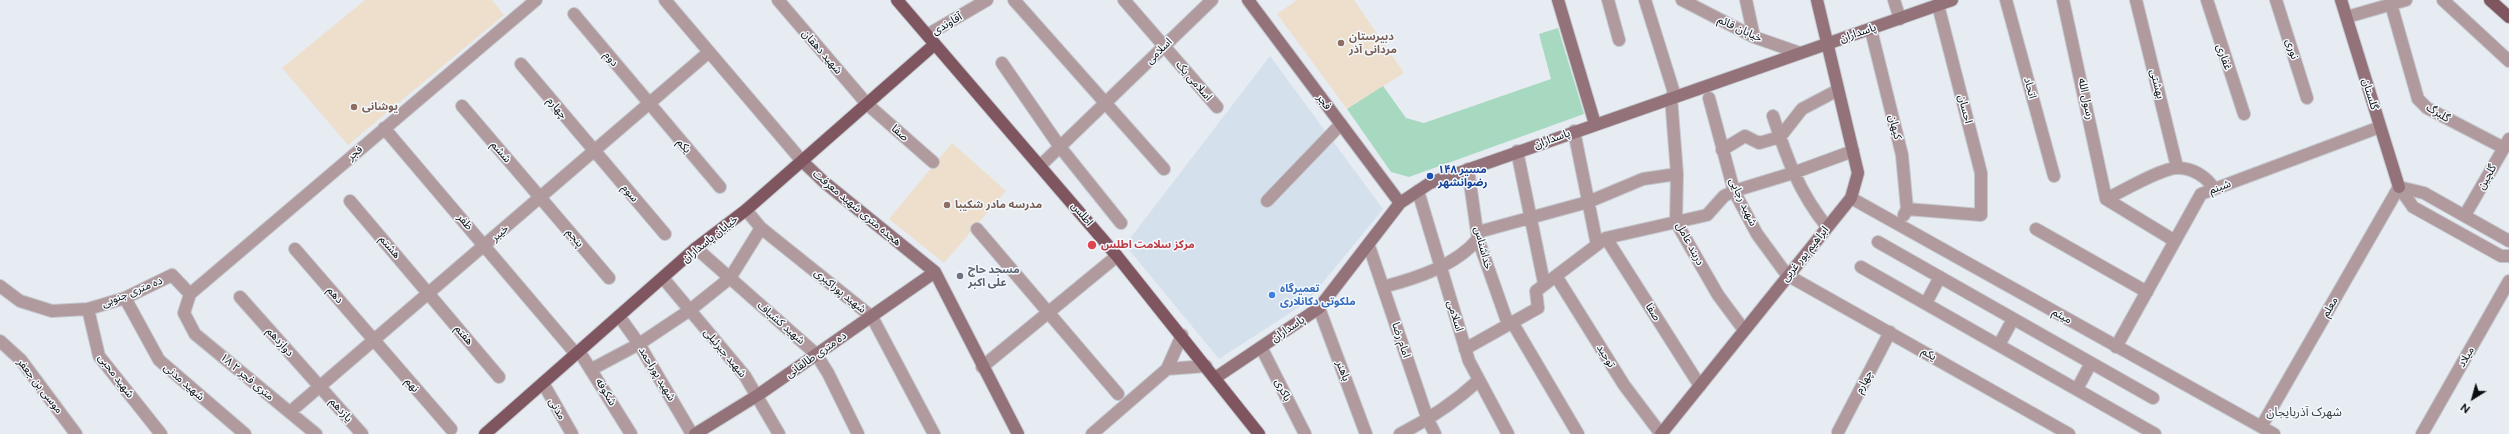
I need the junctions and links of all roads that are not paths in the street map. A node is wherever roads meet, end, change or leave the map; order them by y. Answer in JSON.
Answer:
{"nodes":[{"id":1,"x":536,"y":0,"type":"edge"},
{"id":2,"x":665,"y":0,"type":"edge"},
{"id":3,"x":778,"y":0,"type":"edge"},
{"id":4,"x":897,"y":0,"type":"edge"},
{"id":5,"x":987,"y":0,"type":"edge"},
{"id":6,"x":1014,"y":0,"type":"edge"},
{"id":7,"x":1124,"y":0,"type":"edge"},
{"id":8,"x":1212,"y":0,"type":"edge"},
{"id":9,"x":1248,"y":0,"type":"edge"},
{"id":10,"x":1558,"y":0,"type":"edge"},
{"id":11,"x":1608,"y":0,"type":"edge"},
{"id":12,"x":1645,"y":0,"type":"edge"},
{"id":13,"x":1746,"y":0,"type":"edge"},
{"id":14,"x":1817,"y":0,"type":"edge"},
{"id":15,"x":1894,"y":0,"type":"edge"},
{"id":16,"x":1952,"y":0,"type":"edge"},
{"id":17,"x":2006,"y":0,"type":"edge"},
{"id":18,"x":2063,"y":0,"type":"edge"},
{"id":19,"x":2136,"y":0,"type":"edge"},
{"id":20,"x":2207,"y":0,"type":"edge"},
{"id":21,"x":2276,"y":0,"type":"edge"},
{"id":22,"x":2341,"y":0,"type":"edge"},
{"id":23,"x":2406,"y":0,"type":"edge"},
{"id":24,"x":2443,"y":0,"type":"edge"},
{"id":25,"x":2490,"y":0,"type":"edge"},
{"id":26,"x":1684,"y":1,"type":"edge"},
{"id":27,"x":2391,"y":4,"type":"junction"},
{"id":28,"x":1938,"y":5,"type":"junction"},
{"id":29,"x":574,"y":14,"type":"dead end"},
{"id":30,"x":2347,"y":17,"type":"junction"},
{"id":31,"x":2509,"y":17,"type":"edge"},
{"id":32,"x":1900,"y":19,"type":"junction"},
{"id":33,"x":1870,"y":30,"type":"junction"},
{"id":34,"x":1754,"y":37,"type":"junction"},
{"id":35,"x":931,"y":40,"type":"junction"},
{"id":36,"x":1619,"y":40,"type":"dead end"},
{"id":37,"x":1827,"y":44,"type":"junction"},
{"id":38,"x":1164,"y":46,"type":"junction"},
{"id":39,"x":709,"y":52,"type":"junction"},
{"id":40,"x":1800,"y":53,"type":"junction"},
{"id":41,"x":2509,"y":60,"type":"edge"},
{"id":42,"x":1002,"y":62,"type":"dead end"},
{"id":43,"x":521,"y":64,"type":"dead end"},
{"id":44,"x":1838,"y":90,"type":"junction"},
{"id":45,"x":1673,"y":97,"type":"junction"},
{"id":46,"x":1709,"y":98,"type":"dead end"},
{"id":47,"x":2307,"y":98,"type":"dead end"},
{"id":48,"x":1106,"y":103,"type":"junction"},
{"id":49,"x":648,"y":104,"type":"junction"},
{"id":50,"x":867,"y":104,"type":"junction"},
{"id":51,"x":462,"y":106,"type":"dead end"},
{"id":52,"x":1217,"y":107,"type":"dead end"},
{"id":53,"x":2244,"y":114,"type":"dead end"},
{"id":54,"x":1773,"y":116,"type":"dead end"},
{"id":55,"x":1340,"y":124,"type":"junction"},
{"id":56,"x":1594,"y":124,"type":"junction"},
{"id":57,"x":2380,"y":127,"type":"junction"},
{"id":58,"x":384,"y":128,"type":"junction"},
{"id":59,"x":1574,"y":131,"type":"junction"},
{"id":60,"x":1780,"y":137,"type":"junction"},
{"id":61,"x":2506,"y":144,"type":"edge"},
{"id":62,"x":1060,"y":147,"type":"junction"},
{"id":63,"x":1722,"y":150,"type":"junction"},
{"id":64,"x":1517,"y":151,"type":"junction"},
{"id":65,"x":1853,"y":151,"type":"junction"},
{"id":66,"x":594,"y":152,"type":"junction"},
{"id":67,"x":802,"y":161,"type":"junction"},
{"id":68,"x":933,"y":162,"type":"dead end"},
{"id":69,"x":1041,"y":165,"type":"junction"},
{"id":70,"x":2177,"y":167,"type":"junction"},
{"id":71,"x":1164,"y":169,"type":"dead end"},
{"id":72,"x":1468,"y":169,"type":"junction"},
{"id":73,"x":1793,"y":173,"type":"junction"},
{"id":74,"x":1677,"y":174,"type":"junction"},
{"id":75,"x":2054,"y":176,"type":"dead end"},
{"id":76,"x":720,"y":187,"type":"dead end"},
{"id":77,"x":2399,"y":188,"type":"junction"},
{"id":78,"x":2214,"y":189,"type":"junction"},
{"id":79,"x":1418,"y":191,"type":"junction"},
{"id":80,"x":1734,"y":191,"type":"junction"},
{"id":81,"x":540,"y":198,"type":"junction"},
{"id":82,"x":1852,"y":198,"type":"junction"},
{"id":83,"x":2106,"y":199,"type":"junction"},
{"id":84,"x":350,"y":201,"type":"dead end"},
{"id":85,"x":1267,"y":201,"type":"dead end"},
{"id":86,"x":1588,"y":202,"type":"junction"},
{"id":87,"x":1400,"y":203,"type":"junction"},
{"id":88,"x":1907,"y":209,"type":"junction"},
{"id":89,"x":746,"y":210,"type":"junction"},
{"id":90,"x":2465,"y":216,"type":"junction"},
{"id":91,"x":1531,"y":217,"type":"junction"},
{"id":92,"x":1676,"y":222,"type":"junction"},
{"id":93,"x":1121,"y":223,"type":"dead end"},
{"id":94,"x":1898,"y":225,"type":"junction"},
{"id":95,"x":1827,"y":227,"type":"junction"},
{"id":96,"x":762,"y":228,"type":"junction"},
{"id":97,"x":977,"y":229,"type":"dead end"},
{"id":98,"x":2036,"y":229,"type":"dead end"},
{"id":99,"x":665,"y":234,"type":"dead end"},
{"id":100,"x":1478,"y":236,"type":"junction"},
{"id":101,"x":2509,"y":240,"type":"edge"},
{"id":102,"x":2175,"y":241,"type":"junction"},
{"id":103,"x":1602,"y":242,"type":"junction"},
{"id":104,"x":1878,"y":242,"type":"dead end"},
{"id":105,"x":485,"y":246,"type":"junction"},
{"id":106,"x":1369,"y":246,"type":"junction"},
{"id":107,"x":696,"y":248,"type":"junction"},
{"id":108,"x":296,"y":249,"type":"dead end"},
{"id":109,"x":1117,"y":256,"type":"junction"},
{"id":110,"x":2509,"y":256,"type":"edge"},
{"id":111,"x":1440,"y":266,"type":"junction"},
{"id":112,"x":1861,"y":267,"type":"dead end"},
{"id":113,"x":935,"y":272,"type":"junction"},
{"id":114,"x":1787,"y":275,"type":"junction"},
{"id":115,"x":1556,"y":276,"type":"junction"},
{"id":116,"x":1940,"y":277,"type":"junction"},
{"id":117,"x":609,"y":278,"type":"dead end"},
{"id":118,"x":663,"y":278,"type":"junction"},
{"id":119,"x":730,"y":278,"type":"junction"},
{"id":120,"x":2509,"y":281,"type":"edge"},
{"id":121,"x":1544,"y":283,"type":"junction"},
{"id":122,"x":0,"y":286,"type":"edge"},
{"id":123,"x":1383,"y":287,"type":"junction"},
{"id":124,"x":2147,"y":292,"type":"junction"},
{"id":125,"x":190,"y":294,"type":"junction"},
{"id":126,"x":429,"y":294,"type":"junction"},
{"id":127,"x":240,"y":297,"type":"dead end"},
{"id":128,"x":125,"y":298,"type":"junction"},
{"id":129,"x":1926,"y":303,"type":"junction"},
{"id":130,"x":1319,"y":308,"type":"junction"},
{"id":131,"x":88,"y":310,"type":"junction"},
{"id":132,"x":690,"y":310,"type":"junction"},
{"id":133,"x":1048,"y":313,"type":"junction"},
{"id":134,"x":619,"y":316,"type":"junction"},
{"id":135,"x":872,"y":317,"type":"junction"},
{"id":136,"x":2013,"y":318,"type":"junction"},
{"id":137,"x":1510,"y":323,"type":"junction"},
{"id":138,"x":1744,"y":330,"type":"junction"},
{"id":139,"x":1890,"y":332,"type":"junction"},
{"id":140,"x":1182,"y":335,"type":"junction"},
{"id":141,"x":374,"y":340,"type":"junction"},
{"id":142,"x":0,"y":341,"type":"edge"},
{"id":143,"x":639,"y":344,"type":"junction"},
{"id":144,"x":1999,"y":345,"type":"junction"},
{"id":145,"x":1261,"y":347,"type":"junction"},
{"id":146,"x":2116,"y":347,"type":"junction"},
{"id":147,"x":1465,"y":349,"type":"junction"},
{"id":148,"x":578,"y":352,"type":"junction"},
{"id":149,"x":816,"y":354,"type":"junction"},
{"id":150,"x":2091,"y":363,"type":"junction"},
{"id":151,"x":1206,"y":366,"type":"junction"},
{"id":152,"x":982,"y":367,"type":"junction"},
{"id":153,"x":592,"y":369,"type":"junction"},
{"id":154,"x":1167,"y":369,"type":"junction"},
{"id":155,"x":499,"y":376,"type":"dead end"},
{"id":156,"x":1215,"y":378,"type":"junction"},
{"id":157,"x":1479,"y":380,"type":"junction"},
{"id":158,"x":543,"y":383,"type":"junction"},
{"id":159,"x":1700,"y":386,"type":"junction"},
{"id":160,"x":320,"y":387,"type":"junction"},
{"id":161,"x":2077,"y":389,"type":"junction"},
{"id":162,"x":1118,"y":394,"type":"dead end"},
{"id":163,"x":758,"y":395,"type":"junction"},
{"id":164,"x":2153,"y":398,"type":"dead end"},
{"id":165,"x":290,"y":412,"type":"junction"},
{"id":166,"x":1428,"y":420,"type":"junction"},
{"id":167,"x":2261,"y":427,"type":"junction"},
{"id":168,"x":451,"y":430,"type":"dead end"},
{"id":169,"x":70,"y":432,"type":"edge"},
{"id":170,"x":492,"y":432,"type":"edge"},
{"id":171,"x":1838,"y":432,"type":"dead end"},
{"id":172,"x":161,"y":434,"type":"edge"},
{"id":173,"x":245,"y":434,"type":"edge"},
{"id":174,"x":316,"y":434,"type":"edge"},
{"id":175,"x":362,"y":434,"type":"edge"},
{"id":176,"x":572,"y":434,"type":"edge"},
{"id":177,"x":631,"y":434,"type":"edge"},
{"id":178,"x":692,"y":434,"type":"edge"},
{"id":179,"x":696,"y":434,"type":"edge"},
{"id":180,"x":779,"y":434,"type":"edge"},
{"id":181,"x":858,"y":434,"type":"edge"},
{"id":182,"x":934,"y":434,"type":"edge"},
{"id":183,"x":1018,"y":434,"type":"edge"},
{"id":184,"x":1092,"y":434,"type":"edge"},
{"id":185,"x":1259,"y":434,"type":"edge"},
{"id":186,"x":1306,"y":434,"type":"edge"},
{"id":187,"x":1366,"y":434,"type":"edge"},
{"id":188,"x":1400,"y":434,"type":"edge"},
{"id":189,"x":1435,"y":434,"type":"edge"},
{"id":190,"x":1508,"y":434,"type":"edge"},
{"id":191,"x":1578,"y":434,"type":"edge"},
{"id":192,"x":1661,"y":434,"type":"edge"},
{"id":193,"x":2069,"y":434,"type":"edge"},
{"id":194,"x":2155,"y":434,"type":"edge"},
{"id":195,"x":2274,"y":434,"type":"edge"},
{"id":196,"x":2422,"y":434,"type":"edge"}],
"edges":[{"from":1,"to":58,"type":"street","name":"فجر"},
{"from":2,"to":39,"type":"street","name":"هجده متری شهید معرفت"},
{"from":3,"to":50,"type":"street","name":"شهید دهقان"},
{"from":4,"to":35,"type":"main road","name":"اطلس"},
{"from":5,"to":35,"type":"street","name":"آقاوندی"},
{"from":6,"to":48,"type":"street"},
{"from":7,"to":38,"type":"street","name":"اسلامی یک"},
{"from":8,"to":38,"type":"street","name":"اسلامی"},
{"from":9,"to":55,"type":"street","name":"فجر"},
{"from":10,"to":56,"type":"street"},
{"from":11,"to":36,"type":"street"},
{"from":12,"to":45,"type":"street","name":"دربند عامل"},
{"from":13,"to":34,"type":"street"},
{"from":14,"to":37,"type":"street","name":"ابراهیم پور غربی"},
{"from":15,"to":32,"type":"street"},
{"from":16,"to":28,"type":"street","name":"پاسداران"},
{"from":17,"to":75,"type":"street","name":"اتحاد"},
{"from":18,"to":83,"type":"street","name":"رسول الله"},
{"from":19,"to":70,"type":"street","name":"بهشتی"},
{"from":20,"to":53,"type":"street","name":"غفاری"},
{"from":21,"to":47,"type":"street","name":"نوری"},
{"from":22,"to":30,"type":"street","name":"گلستان"},
{"from":23,"to":27,"type":"street"},
{"from":24,"to":41,"type":"street"},
{"from":25,"to":31,"type":"main road"},
{"from":26,"to":34,"type":"street","name":"خیابان قائم"},
{"from":27,"to":30,"type":"street"},
{"from":27,"to":61,"type":"street","name":"گلبرگ"},
{"from":28,"to":32,"type":"street","name":"پاسداران"},
{"from":28,"to":88,"type":"street","name":"احسان"},
{"from":29,"to":49,"type":"street","name":"دوم"},
{"from":30,"to":57,"type":"street","name":"گلستان"},
{"from":32,"to":33,"type":"street","name":"پاسداران"},
{"from":33,"to":37,"type":"street","name":"پاسداران"},
{"from":33,"to":88,"type":"street","name":"کیهان"},
{"from":34,"to":40,"type":"street","name":"خیابان قائم"},
{"from":35,"to":50,"type":"main road","name":"خیابان پاسداران"},
{"from":35,"to":69,"type":"main road","name":"اطلس"},
{"from":37,"to":40,"type":"street","name":"پاسداران"},
{"from":37,"to":44,"type":"street","name":"ابراهیم پور غربی"},
{"from":38,"to":48,"type":"street","name":"اسلامی"},
{"from":38,"to":52,"type":"street","name":"اسلامی یک"},
{"from":39,"to":49,"type":"street","name":"خیبر"},
{"from":39,"to":67,"type":"street","name":"هجده متری شهید معرفت"},
{"from":40,"to":45,"type":"street","name":"پاسداران"},
{"from":42,"to":62,"type":"street"},
{"from":43,"to":66,"type":"street","name":"چهارم"},
{"from":44,"to":60,"type":"street"},
{"from":44,"to":65,"type":"street","name":"ابراهیم پور غربی"},
{"from":45,"to":56,"type":"street","name":"پاسداران"},
{"from":45,"to":74,"type":"street","name":"دربند عامل"},
{"from":46,"to":63,"type":"street","name":"شهید رجایی"},
{"from":48,"to":62,"type":"street","name":"اسلامی"},
{"from":48,"to":71,"type":"street"},
{"from":49,"to":66,"type":"street","name":"خیبر"},
{"from":49,"to":76,"type":"street","name":"یکم"},
{"from":50,"to":67,"type":"main road","name":"خیابان پاسداران"},
{"from":50,"to":68,"type":"street","name":"صفا"},
{"from":51,"to":81,"type":"street","name":"ششم"},
{"from":54,"to":60,"type":"street"},
{"from":55,"to":85,"type":"street"},
{"from":55,"to":87,"type":"street","name":"فجر"},
{"from":56,"to":59,"type":"street","name":"پاسداران"},
{"from":57,"to":77,"type":"street","name":"گلستان"},
{"from":57,"to":78,"type":"street","name":"شبنم"},
{"from":58,"to":105,"type":"street","name":"ظفر"},
{"from":58,"to":125,"type":"street","name":"فجر"},
{"from":59,"to":64,"type":"street","name":"پاسداران"},
{"from":59,"to":86,"type":"street","name":"صفا"},
{"from":60,"to":63,"type":"street"},
{"from":60,"to":73,"type":"street"},
{"from":61,"to":90,"type":"street","name":"گلچین"},
{"from":62,"to":69,"type":"street","name":"اسلامی"},
{"from":62,"to":93,"type":"street"},
{"from":63,"to":80,"type":"street","name":"شهید رجایی"},
{"from":64,"to":72,"type":"street","name":"پاسداران"},
{"from":64,"to":91,"type":"street"},
{"from":65,"to":73,"type":"street"},
{"from":65,"to":82,"type":"street","name":"ابراهیم پور غربی"},
{"from":66,"to":81,"type":"street","name":"خیبر"},
{"from":66,"to":99,"type":"street","name":"سوم"},
{"from":67,"to":89,"type":"main road","name":"خیابان پاسداران"},
{"from":67,"to":113,"type":"street","name":"هجده متری شهید معرفت"},
{"from":69,"to":109,"type":"main road","name":"اطلس"},
{"from":70,"to":78,"type":"street"},
{"from":70,"to":83,"type":"street"},
{"from":72,"to":79,"type":"street","name":"پاسداران"},
{"from":72,"to":100,"type":"street","name":"خداشناس"},
{"from":73,"to":80,"type":"street"},
{"from":73,"to":95,"type":"street"},
{"from":74,"to":86,"type":"street"},
{"from":74,"to":92,"type":"street","name":"دربند عامل"},
{"from":77,"to":90,"type":"street"},
{"from":77,"to":110,"type":"street","name":"گلستان"},
{"from":77,"to":167,"type":"street","name":"معلم"},
{"from":78,"to":102,"type":"street","name":"شبنم"},
{"from":79,"to":87,"type":"street","name":"پاسداران"},
{"from":79,"to":111,"type":"street","name":"اسلامی"},
{"from":80,"to":92,"type":"street"},
{"from":80,"to":114,"type":"street","name":"شهید رجایی"},
{"from":81,"to":105,"type":"street","name":"خیبر"},
{"from":81,"to":117,"type":"street","name":"پنجم"},
{"from":82,"to":94,"type":"street","name":"میثم"},
{"from":82,"to":95,"type":"street","name":"ابراهیم پور غربی"},
{"from":83,"to":102,"type":"street"},
{"from":84,"to":126,"type":"street","name":"هشتم"},
{"from":86,"to":91,"type":"street"},
{"from":86,"to":103,"type":"street","name":"صفا"},
{"from":87,"to":106,"type":"street","name":"پاسداران"},
{"from":88,"to":94,"type":"street"},
{"from":89,"to":96,"type":"street","name":"شهید پوراکبری"},
{"from":89,"to":107,"type":"main road","name":"خیابان پاسداران"},
{"from":90,"to":101,"type":"street"},
{"from":91,"to":100,"type":"street"},
{"from":91,"to":121,"type":"street"},
{"from":92,"to":103,"type":"street"},
{"from":92,"to":138,"type":"street","name":"دربند عامل"},
{"from":94,"to":146,"type":"street","name":"میثم"},
{"from":95,"to":114,"type":"street","name":"ابراهیم پور غربی"},
{"from":96,"to":119,"type":"street"},
{"from":96,"to":135,"type":"street","name":"شهید پوراکبری"},
{"from":97,"to":133,"type":"street"},
{"from":98,"to":124,"type":"street"},
{"from":100,"to":111,"type":"street"},
{"from":100,"to":137,"type":"street","name":"خداشناس"},
{"from":102,"to":124,"type":"street","name":"شبنم"},
{"from":103,"to":115,"type":"street"},
{"from":103,"to":159,"type":"street","name":"صفا"},
{"from":104,"to":116,"type":"street"},
{"from":105,"to":126,"type":"street","name":"خیبر"},
{"from":105,"to":148,"type":"street","name":"ظفر"},
{"from":106,"to":123,"type":"street","name":"امام رضا"},
{"from":106,"to":130,"type":"street","name":"پاسداران"},
{"from":107,"to":118,"type":"main road","name":"خیابان پاسداران"},
{"from":107,"to":119,"type":"street","name":"شهید کشباف"},
{"from":108,"to":141,"type":"street","name":"دهم"},
{"from":109,"to":133,"type":"street"},
{"from":109,"to":140,"type":"main road","name":"اطلس"},
{"from":111,"to":123,"type":"street"},
{"from":111,"to":147,"type":"street","name":"اسلامی"},
{"from":112,"to":129,"type":"street"},
{"from":113,"to":135,"type":"street","name":"ده متری طالقانی"},
{"from":113,"to":152,"type":"street","name":"هجده متری شهید معرفت"},
{"from":114,"to":138,"type":"street","name":"ابراهیم پور غربی"},
{"from":114,"to":139,"type":"street","name":"یکم"},
{"from":115,"to":121,"type":"street"},
{"from":115,"to":192,"type":"street","name":"توحید"},
{"from":116,"to":129,"type":"street"},
{"from":116,"to":136,"type":"street"},
{"from":118,"to":132,"type":"street","name":"شهید جبرئیلی"},
{"from":118,"to":134,"type":"main road","name":"خیابان پاسداران"},
{"from":119,"to":132,"type":"street"},
{"from":119,"to":149,"type":"street","name":"شهید کشباف"},
{"from":120,"to":196,"type":"street","name":"میلاد"},
{"from":121,"to":137,"type":"street"},
{"from":122,"to":131,"type":"street","name":"ده متری جنوبی"},
{"from":123,"to":166,"type":"street","name":"امام رضا"},
{"from":124,"to":146,"type":"street","name":"شبنم"},
{"from":125,"to":128,"type":"street","name":"ده متری جنوبی"},
{"from":125,"to":165,"type":"street","name":"۱۸ متری فجر ۲"},
{"from":126,"to":141,"type":"street","name":"خیبر"},
{"from":126,"to":155,"type":"street","name":"هفتم"},
{"from":127,"to":160,"type":"street","name":"دوازدهم"},
{"from":128,"to":131,"type":"street","name":"ده متری جنوبی"},
{"from":128,"to":173,"type":"street","name":"شهید مدنی"},
{"from":129,"to":144,"type":"street"},
{"from":130,"to":145,"type":"street","name":"پاسداران"},
{"from":130,"to":187,"type":"street","name":"باهنر"},
{"from":131,"to":172,"type":"street","name":"شهید محبی"},
{"from":132,"to":143,"type":"street"},
{"from":132,"to":163,"type":"street","name":"شهید جبرئیلی"},
{"from":133,"to":152,"type":"street"},
{"from":133,"to":162,"type":"street"},
{"from":134,"to":143,"type":"street","name":"شهید پوراحمد"},
{"from":134,"to":148,"type":"main road","name":"خیابان پاسداران"},
{"from":135,"to":149,"type":"street","name":"ده متری طالقانی"},
{"from":135,"to":182,"type":"street","name":"شهید پوراکبری"},
{"from":136,"to":144,"type":"street"},
{"from":136,"to":150,"type":"street"},
{"from":137,"to":147,"type":"street"},
{"from":137,"to":191,"type":"street","name":"خداشناس"},
{"from":138,"to":159,"type":"street","name":"ابراهیم پور غربی"},
{"from":139,"to":171,"type":"street","name":"چهارم"},
{"from":139,"to":193,"type":"street","name":"یکم"},
{"from":140,"to":151,"type":"main road","name":"اطلس"},
{"from":140,"to":154,"type":"street"},
{"from":141,"to":160,"type":"street","name":"خیبر"},
{"from":141,"to":168,"type":"street","name":"نهم"},
{"from":142,"to":169,"type":"street","name":"موسی بن جعفر"},
{"from":143,"to":153,"type":"street"},
{"from":143,"to":178,"type":"street","name":"شهید پوراحمد"},
{"from":144,"to":161,"type":"street"},
{"from":145,"to":156,"type":"street","name":"پاسداران"},
{"from":145,"to":186,"type":"street","name":"باکری"},
{"from":146,"to":167,"type":"street","name":"میثم"},
{"from":147,"to":157,"type":"street","name":"اسلامی"},
{"from":148,"to":153,"type":"street","name":"شکوفه"},
{"from":148,"to":158,"type":"main road","name":"خیابان پاسداران"},
{"from":149,"to":163,"type":"street","name":"ده متری طالقانی"},
{"from":149,"to":181,"type":"street","name":"شهید کشباف"},
{"from":150,"to":161,"type":"street"},
{"from":150,"to":164,"type":"street"},
{"from":151,"to":154,"type":"street"},
{"from":151,"to":156,"type":"main road","name":"اطلس"},
{"from":152,"to":183,"type":"street","name":"هجده متری شهید معرفت"},
{"from":153,"to":177,"type":"street","name":"شکوفه"},
{"from":154,"to":184,"type":"street"},
{"from":156,"to":185,"type":"main road","name":"اطلس"},
{"from":157,"to":166,"type":"street"},
{"from":157,"to":190,"type":"street","name":"اسلامی"},
{"from":158,"to":170,"type":"main road","name":"خیابان پاسداران"},
{"from":158,"to":176,"type":"street","name":"مدنی"},
{"from":159,"to":192,"type":"street","name":"ابراهیم پور غربی"},
{"from":160,"to":165,"type":"street","name":"خیبر"},
{"from":160,"to":175,"type":"street","name":"یازدهم"},
{"from":161,"to":194,"type":"street"},
{"from":163,"to":179,"type":"street","name":"ده متری طالقانی"},
{"from":163,"to":180,"type":"street","name":"شهید جبرئیلی"},
{"from":165,"to":174,"type":"street","name":"۱۸ متری فجر ۲"},
{"from":166,"to":188,"type":"street"},
{"from":166,"to":189,"type":"street","name":"امام رضا"},
{"from":167,"to":195,"type":"street","name":"میثم"}]}
